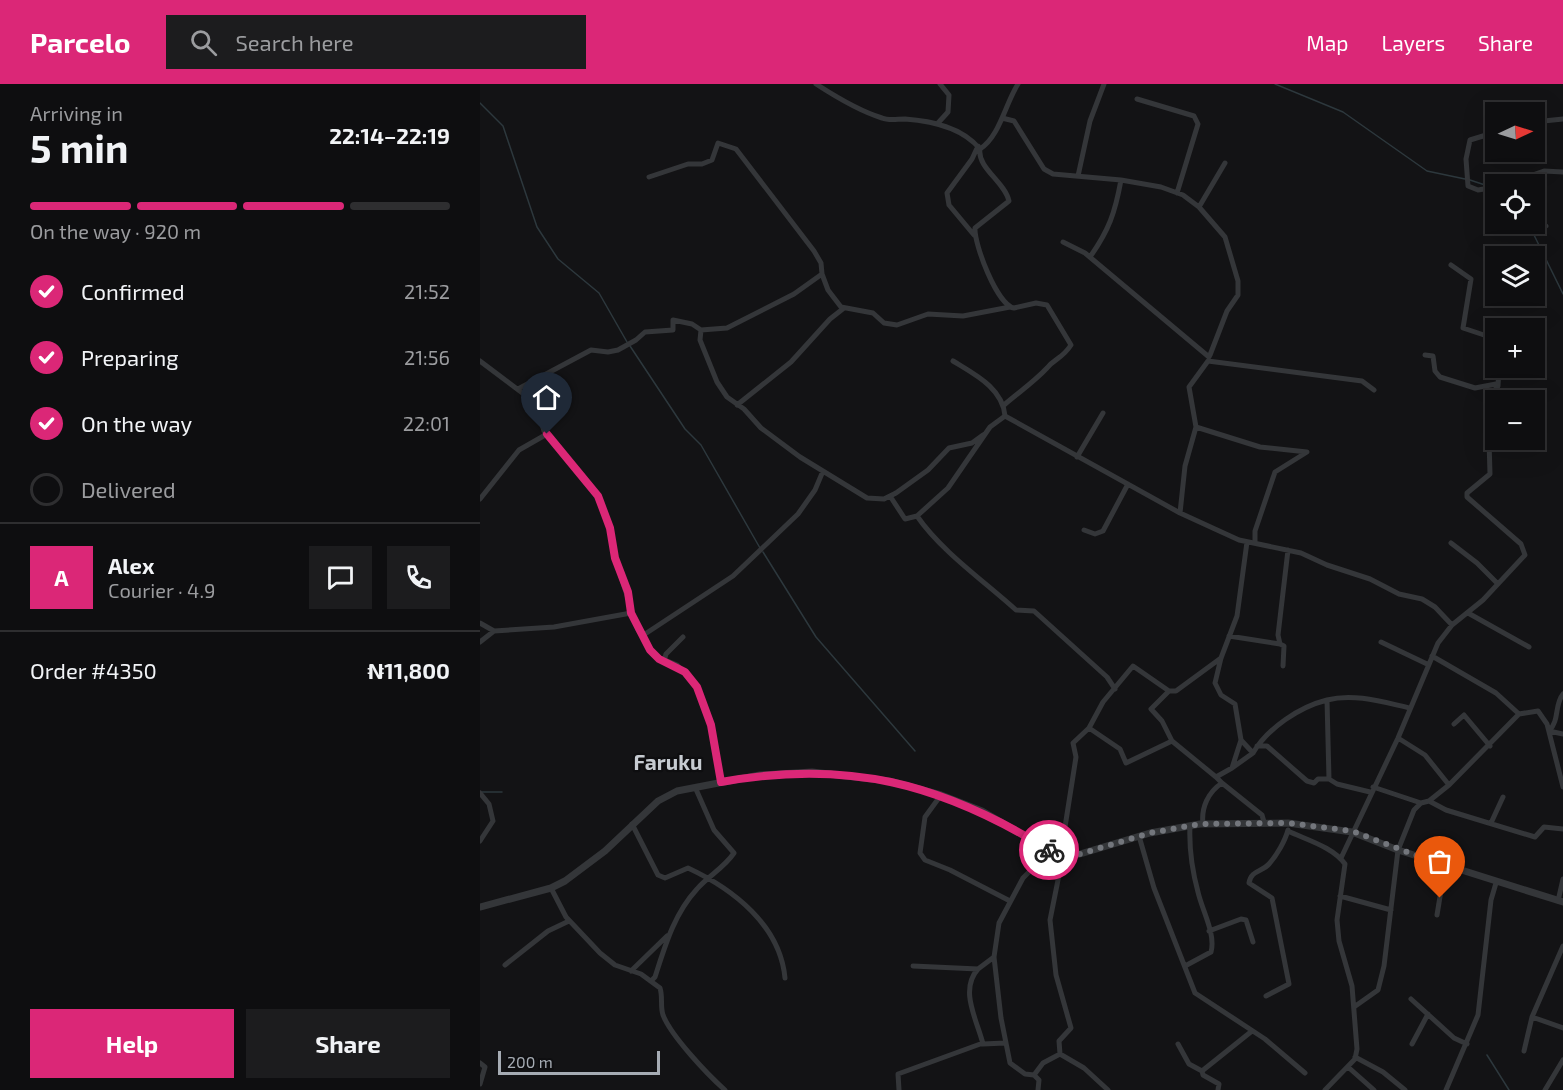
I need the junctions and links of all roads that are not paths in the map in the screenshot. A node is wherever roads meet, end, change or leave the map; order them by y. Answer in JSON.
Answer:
{"nodes":[{"id":1,"x":816,"y":84,"type":"edge"},
{"id":2,"x":940,"y":84,"type":"edge"},
{"id":3,"x":1018,"y":84,"type":"edge"},
{"id":4,"x":1104,"y":84,"type":"edge"},
{"id":5,"x":1137,"y":99,"type":"dead end"},
{"id":6,"x":1002,"y":118,"type":"junction"},
{"id":7,"x":1563,"y":119,"type":"edge"},
{"id":8,"x":1545,"y":121,"type":"edge"},
{"id":9,"x":938,"y":123,"type":"junction"},
{"id":10,"x":1485,"y":135,"type":"edge"},
{"id":11,"x":979,"y":147,"type":"junction"},
{"id":12,"x":1225,"y":163,"type":"dead end"},
{"id":13,"x":1563,"y":172,"type":"edge"},
{"id":14,"x":1536,"y":174,"type":"edge"},
{"id":15,"x":1078,"y":176,"type":"junction"},
{"id":16,"x":650,"y":177,"type":"dead end"},
{"id":17,"x":1121,"y":180,"type":"junction"},
{"id":18,"x":1485,"y":189,"type":"edge"},
{"id":19,"x":1177,"y":193,"type":"junction"},
{"id":20,"x":1199,"y":207,"type":"junction"},
{"id":21,"x":974,"y":235,"type":"junction"},
{"id":22,"x":1064,"y":242,"type":"dead end"},
{"id":23,"x":1089,"y":257,"type":"junction"},
{"id":24,"x":1450,"y":265,"type":"dead end"},
{"id":25,"x":822,"y":274,"type":"junction"},
{"id":26,"x":1010,"y":307,"type":"junction"},
{"id":27,"x":844,"y":308,"type":"junction"},
{"id":28,"x":702,"y":330,"type":"junction"},
{"id":29,"x":1485,"y":335,"type":"edge"},
{"id":30,"x":1425,"y":355,"type":"dead end"},
{"id":31,"x":1209,"y":358,"type":"junction"},
{"id":32,"x":480,"y":361,"type":"edge"},
{"id":33,"x":952,"y":361,"type":"dead end"},
{"id":34,"x":1498,"y":378,"type":"edge"},
{"id":35,"x":1498,"y":386,"type":"junction"},
{"id":36,"x":518,"y":389,"type":"junction"},
{"id":37,"x":1374,"y":390,"type":"dead end"},
{"id":38,"x":1498,"y":390,"type":"edge"},
{"id":39,"x":737,"y":405,"type":"junction"},
{"id":40,"x":1004,"y":405,"type":"junction"},
{"id":41,"x":1103,"y":412,"type":"dead end"},
{"id":42,"x":1005,"y":416,"type":"junction"},
{"id":43,"x":1197,"y":427,"type":"junction"},
{"id":44,"x":987,"y":432,"type":"junction"},
{"id":45,"x":547,"y":434,"type":"junction"},
{"id":46,"x":1489,"y":450,"type":"edge"},
{"id":47,"x":1077,"y":457,"type":"junction"},
{"id":48,"x":823,"y":471,"type":"junction"},
{"id":49,"x":1128,"y":484,"type":"junction"},
{"id":50,"x":890,"y":496,"type":"junction"},
{"id":51,"x":480,"y":499,"type":"edge"},
{"id":52,"x":1180,"y":513,"type":"junction"},
{"id":53,"x":917,"y":516,"type":"junction"},
{"id":54,"x":1084,"y":530,"type":"dead end"},
{"id":55,"x":1247,"y":542,"type":"junction"},
{"id":56,"x":1255,"y":542,"type":"junction"},
{"id":57,"x":1451,"y":543,"type":"dead end"},
{"id":58,"x":1288,"y":550,"type":"junction"},
{"id":59,"x":1498,"y":584,"type":"junction"},
{"id":60,"x":631,"y":613,"type":"junction"},
{"id":61,"x":1468,"y":613,"type":"junction"},
{"id":62,"x":480,"y":623,"type":"edge"},
{"id":63,"x":1452,"y":625,"type":"junction"},
{"id":64,"x":494,"y":631,"type":"junction"},
{"id":65,"x":642,"y":636,"type":"junction"},
{"id":66,"x":1229,"y":636,"type":"junction"},
{"id":67,"x":683,"y":637,"type":"dead end"},
{"id":68,"x":480,"y":642,"type":"edge"},
{"id":69,"x":1381,"y":642,"type":"dead end"},
{"id":70,"x":1280,"y":644,"type":"junction"},
{"id":71,"x":1529,"y":647,"type":"dead end"},
{"id":72,"x":1432,"y":656,"type":"junction"},
{"id":73,"x":1221,"y":658,"type":"junction"},
{"id":74,"x":664,"y":661,"type":"junction"},
{"id":75,"x":1427,"y":664,"type":"junction"},
{"id":76,"x":1283,"y":666,"type":"dead end"},
{"id":77,"x":1115,"y":689,"type":"junction"},
{"id":78,"x":1168,"y":691,"type":"junction"},
{"id":79,"x":1563,"y":694,"type":"edge"},
{"id":80,"x":1327,"y":700,"type":"junction"},
{"id":81,"x":1410,"y":708,"type":"junction"},
{"id":82,"x":1519,"y":714,"type":"junction"},
{"id":83,"x":1454,"y":724,"type":"dead end"},
{"id":84,"x":1089,"y":728,"type":"junction"},
{"id":85,"x":1549,"y":731,"type":"junction"},
{"id":86,"x":1563,"y":734,"type":"edge"},
{"id":87,"x":1398,"y":738,"type":"junction"},
{"id":88,"x":1241,"y":740,"type":"junction"},
{"id":89,"x":1172,"y":741,"type":"junction"},
{"id":90,"x":1257,"y":746,"type":"junction"},
{"id":91,"x":1490,"y":746,"type":"junction"},
{"id":92,"x":1253,"y":753,"type":"junction"},
{"id":93,"x":1232,"y":768,"type":"junction"},
{"id":94,"x":1216,"y":777,"type":"junction"},
{"id":95,"x":1329,"y":779,"type":"junction"},
{"id":96,"x":721,"y":782,"type":"junction"},
{"id":97,"x":1222,"y":783,"type":"junction"},
{"id":98,"x":1449,"y":784,"type":"junction"},
{"id":99,"x":695,"y":787,"type":"junction"},
{"id":100,"x":1563,"y":787,"type":"edge"},
{"id":101,"x":1372,"y":789,"type":"junction"},
{"id":102,"x":480,"y":793,"type":"edge"},
{"id":103,"x":941,"y":795,"type":"junction"},
{"id":104,"x":1503,"y":797,"type":"dead end"},
{"id":105,"x":1429,"y":801,"type":"junction"},
{"id":106,"x":1421,"y":803,"type":"junction"},
{"id":107,"x":1264,"y":822,"type":"junction"},
{"id":108,"x":1288,"y":823,"type":"junction"},
{"id":109,"x":1491,"y":823,"type":"junction"},
{"id":110,"x":632,"y":824,"type":"junction"},
{"id":111,"x":1203,"y":824,"type":"junction"},
{"id":112,"x":1190,"y":826,"type":"junction"},
{"id":113,"x":1563,"y":829,"type":"edge"},
{"id":114,"x":1288,"y":831,"type":"junction"},
{"id":115,"x":1352,"y":831,"type":"junction"},
{"id":116,"x":1139,"y":836,"type":"junction"},
{"id":117,"x":480,"y":841,"type":"edge"},
{"id":118,"x":1398,"y":850,"type":"junction"},
{"id":119,"x":1050,"y":851,"type":"junction"},
{"id":120,"x":1063,"y":855,"type":"junction"},
{"id":121,"x":1341,"y":858,"type":"junction"},
{"id":122,"x":1444,"y":866,"type":"junction"},
{"id":123,"x":708,"y":879,"type":"junction"},
{"id":124,"x":1563,"y":879,"type":"edge"},
{"id":125,"x":1496,"y":883,"type":"junction"},
{"id":126,"x":551,"y":888,"type":"junction"},
{"id":127,"x":1340,"y":896,"type":"junction"},
{"id":128,"x":1010,"y":901,"type":"junction"},
{"id":129,"x":1561,"y":901,"type":"edge"},
{"id":130,"x":480,"y":907,"type":"edge"},
{"id":131,"x":1391,"y":910,"type":"junction"},
{"id":132,"x":1437,"y":915,"type":"dead end"},
{"id":133,"x":569,"y":921,"type":"junction"},
{"id":134,"x":1209,"y":931,"type":"junction"},
{"id":135,"x":668,"y":934,"type":"junction"},
{"id":136,"x":1253,"y":942,"type":"dead end"},
{"id":137,"x":1563,"y":946,"type":"edge"},
{"id":138,"x":994,"y":957,"type":"junction"},
{"id":139,"x":1556,"y":961,"type":"junction"},
{"id":140,"x":505,"y":965,"type":"dead end"},
{"id":141,"x":913,"y":966,"type":"dead end"},
{"id":142,"x":1185,"y":966,"type":"junction"},
{"id":143,"x":1563,"y":966,"type":"edge"},
{"id":144,"x":978,"y":969,"type":"junction"},
{"id":145,"x":631,"y":971,"type":"junction"},
{"id":146,"x":785,"y":978,"type":"dead end"},
{"id":147,"x":651,"y":981,"type":"junction"},
{"id":148,"x":1266,"y":996,"type":"dead end"},
{"id":149,"x":1411,"y":999,"type":"dead end"},
{"id":150,"x":1354,"y":1007,"type":"junction"},
{"id":151,"x":1428,"y":1014,"type":"junction"},
{"id":152,"x":1532,"y":1017,"type":"junction"},
{"id":153,"x":1563,"y":1028,"type":"edge"},
{"id":154,"x":1252,"y":1031,"type":"junction"},
{"id":155,"x":983,"y":1043,"type":"junction"},
{"id":156,"x":1005,"y":1043,"type":"junction"},
{"id":157,"x":1178,"y":1044,"type":"dead end"},
{"id":158,"x":1412,"y":1044,"type":"dead end"},
{"id":159,"x":1467,"y":1044,"type":"junction"},
{"id":160,"x":1524,"y":1051,"type":"dead end"},
{"id":161,"x":1060,"y":1054,"type":"junction"},
{"id":162,"x":1355,"y":1057,"type":"junction"},
{"id":163,"x":1563,"y":1060,"type":"edge"},
{"id":164,"x":480,"y":1063,"type":"edge"},
{"id":165,"x":1348,"y":1067,"type":"junction"},
{"id":166,"x":1202,"y":1071,"type":"junction"},
{"id":167,"x":1305,"y":1073,"type":"dead end"},
{"id":168,"x":1034,"y":1075,"type":"junction"},
{"id":169,"x":480,"y":1084,"type":"edge"},
{"id":170,"x":725,"y":1090,"type":"edge"},
{"id":171,"x":899,"y":1090,"type":"edge"},
{"id":172,"x":1038,"y":1090,"type":"edge"},
{"id":173,"x":1108,"y":1090,"type":"edge"},
{"id":174,"x":1218,"y":1090,"type":"edge"},
{"id":175,"x":1325,"y":1090,"type":"edge"},
{"id":176,"x":1374,"y":1090,"type":"edge"},
{"id":177,"x":1405,"y":1090,"type":"edge"},
{"id":178,"x":1446,"y":1090,"type":"edge"},
{"id":179,"x":1545,"y":1090,"type":"edge"}],
"edges":[{"from":1,"to":9,"type":"street"},
{"from":2,"to":9,"type":"street"},
{"from":3,"to":6,"type":"street"},
{"from":4,"to":15,"type":"street"},
{"from":5,"to":19,"type":"street"},
{"from":6,"to":11,"type":"street"},
{"from":6,"to":15,"type":"street"},
{"from":7,"to":8,"type":"street"},
{"from":9,"to":11,"type":"street"},
{"from":10,"to":18,"type":"street"},
{"from":11,"to":21,"type":"street"},
{"from":11,"to":21,"type":"street"},
{"from":12,"to":20,"type":"street"},
{"from":13,"to":14,"type":"street"},
{"from":15,"to":17,"type":"street"},
{"from":16,"to":25,"type":"street"},
{"from":17,"to":19,"type":"street"},
{"from":17,"to":23,"type":"street"},
{"from":19,"to":20,"type":"street"},
{"from":20,"to":31,"type":"street"},
{"from":21,"to":26,"type":"street"},
{"from":22,"to":23,"type":"street"},
{"from":23,"to":31,"type":"street"},
{"from":24,"to":29,"type":"street"},
{"from":25,"to":27,"type":"street"},
{"from":25,"to":28,"type":"street"},
{"from":26,"to":27,"type":"street"},
{"from":26,"to":40,"type":"street"},
{"from":27,"to":39,"type":"street"},
{"from":28,"to":36,"type":"street"},
{"from":28,"to":39,"type":"street"},
{"from":30,"to":35,"type":"street"},
{"from":31,"to":37,"type":"street"},
{"from":31,"to":43,"type":"street"},
{"from":32,"to":36,"type":"street"},
{"from":33,"to":40,"type":"street"},
{"from":34,"to":35,"type":"street"},
{"from":35,"to":38,"type":"street"},
{"from":36,"to":45,"type":"street"},
{"from":39,"to":48,"type":"street"},
{"from":40,"to":42,"type":"street"},
{"from":41,"to":47,"type":"street"},
{"from":42,"to":44,"type":"street"},
{"from":42,"to":47,"type":"street"},
{"from":43,"to":52,"type":"street"},
{"from":43,"to":56,"type":"street"},
{"from":44,"to":50,"type":"street"},
{"from":44,"to":53,"type":"street"},
{"from":45,"to":51,"type":"street"},
{"from":45,"to":60,"type":"street"},
{"from":46,"to":59,"type":"street"},
{"from":47,"to":49,"type":"street"},
{"from":48,"to":50,"type":"street"},
{"from":48,"to":65,"type":"street"},
{"from":49,"to":52,"type":"street"},
{"from":49,"to":54,"type":"street"},
{"from":50,"to":53,"type":"street"},
{"from":52,"to":55,"type":"street"},
{"from":53,"to":77,"type":"street"},
{"from":55,"to":56,"type":"street"},
{"from":55,"to":66,"type":"street"},
{"from":56,"to":58,"type":"street"},
{"from":57,"to":59,"type":"street"},
{"from":58,"to":63,"type":"street"},
{"from":58,"to":70,"type":"street"},
{"from":59,"to":61,"type":"street"},
{"from":60,"to":64,"type":"street"},
{"from":60,"to":65,"type":"street"},
{"from":61,"to":63,"type":"street"},
{"from":61,"to":71,"type":"street"},
{"from":62,"to":64,"type":"street"},
{"from":63,"to":72,"type":"street"},
{"from":64,"to":68,"type":"street"},
{"from":65,"to":74,"type":"street"},
{"from":66,"to":70,"type":"street"},
{"from":66,"to":73,"type":"street"},
{"from":67,"to":74,"type":"street"},
{"from":69,"to":75,"type":"street"},
{"from":70,"to":76,"type":"street"},
{"from":72,"to":75,"type":"street"},
{"from":72,"to":82,"type":"street"},
{"from":73,"to":78,"type":"street"},
{"from":73,"to":88,"type":"street"},
{"from":74,"to":96,"type":"street"},
{"from":75,"to":81,"type":"street"},
{"from":77,"to":78,"type":"street"},
{"from":77,"to":84,"type":"street"},
{"from":78,"to":89,"type":"street"},
{"from":79,"to":85,"type":"street"},
{"from":80,"to":81,"type":"street"},
{"from":80,"to":90,"type":"street"},
{"from":80,"to":95,"type":"street"},
{"from":81,"to":87,"type":"street"},
{"from":82,"to":85,"type":"street"},
{"from":82,"to":91,"type":"street"},
{"from":83,"to":91,"type":"street"},
{"from":84,"to":89,"type":"street"},
{"from":84,"to":119,"type":"street"},
{"from":85,"to":86,"type":"street"},
{"from":85,"to":100,"type":"street"},
{"from":87,"to":98,"type":"street"},
{"from":87,"to":101,"type":"street"},
{"from":88,"to":92,"type":"street"},
{"from":88,"to":93,"type":"street"},
{"from":89,"to":94,"type":"street"},
{"from":90,"to":92,"type":"street"},
{"from":90,"to":95,"type":"street"},
{"from":91,"to":98,"type":"street"},
{"from":92,"to":93,"type":"street"},
{"from":93,"to":94,"type":"street"},
{"from":94,"to":97,"type":"street"},
{"from":95,"to":101,"type":"street"},
{"from":96,"to":99,"type":"street"},
{"from":96,"to":103,"type":"street"},
{"from":97,"to":107,"type":"street"},
{"from":97,"to":111,"type":"street"},
{"from":98,"to":105,"type":"street"},
{"from":99,"to":110,"type":"street"},
{"from":99,"to":123,"type":"street"},
{"from":101,"to":106,"type":"street"},
{"from":101,"to":115,"type":"street"},
{"from":102,"to":117,"type":"street"},
{"from":103,"to":119,"type":"street"},
{"from":103,"to":128,"type":"street"},
{"from":104,"to":109,"type":"street"},
{"from":105,"to":106,"type":"street"},
{"from":105,"to":109,"type":"street"},
{"from":106,"to":118,"type":"street"},
{"from":107,"to":108,"type":"street"},
{"from":107,"to":111,"type":"street"},
{"from":108,"to":114,"type":"street"},
{"from":108,"to":115,"type":"street"},
{"from":109,"to":113,"type":"street"},
{"from":110,"to":123,"type":"street"},
{"from":110,"to":126,"type":"street"},
{"from":111,"to":112,"type":"street"},
{"from":112,"to":116,"type":"street"},
{"from":112,"to":134,"type":"street"},
{"from":114,"to":121,"type":"street"},
{"from":114,"to":148,"type":"street"},
{"from":115,"to":118,"type":"street"},
{"from":115,"to":121,"type":"street"},
{"from":116,"to":120,"type":"street"},
{"from":116,"to":142,"type":"street"},
{"from":118,"to":122,"type":"street"},
{"from":118,"to":131,"type":"street"},
{"from":119,"to":120,"type":"street"},
{"from":119,"to":128,"type":"street"},
{"from":120,"to":161,"type":"street"},
{"from":121,"to":127,"type":"street"},
{"from":122,"to":125,"type":"street"},
{"from":122,"to":132,"type":"street"},
{"from":123,"to":135,"type":"street"},
{"from":123,"to":146,"type":"street"},
{"from":124,"to":129,"type":"street"},
{"from":125,"to":129,"type":"street"},
{"from":125,"to":159,"type":"street"},
{"from":126,"to":130,"type":"street"},
{"from":126,"to":133,"type":"street"},
{"from":127,"to":131,"type":"street"},
{"from":127,"to":150,"type":"street"},
{"from":128,"to":138,"type":"street"},
{"from":131,"to":150,"type":"street"},
{"from":133,"to":140,"type":"street"},
{"from":133,"to":145,"type":"street"},
{"from":134,"to":136,"type":"street"},
{"from":134,"to":142,"type":"street"},
{"from":135,"to":145,"type":"street"},
{"from":135,"to":147,"type":"street"},
{"from":137,"to":139,"type":"street"},
{"from":138,"to":144,"type":"street"},
{"from":138,"to":156,"type":"street"},
{"from":139,"to":143,"type":"street"},
{"from":139,"to":152,"type":"street"},
{"from":141,"to":144,"type":"street"},
{"from":142,"to":154,"type":"street"},
{"from":144,"to":155,"type":"street"},
{"from":145,"to":147,"type":"street"},
{"from":147,"to":170,"type":"street"},
{"from":149,"to":151,"type":"street"},
{"from":150,"to":162,"type":"street"},
{"from":151,"to":158,"type":"street"},
{"from":151,"to":159,"type":"street"},
{"from":152,"to":153,"type":"street"},
{"from":152,"to":160,"type":"street"},
{"from":154,"to":166,"type":"street"},
{"from":154,"to":167,"type":"street"},
{"from":155,"to":156,"type":"street"},
{"from":155,"to":171,"type":"street"},
{"from":156,"to":168,"type":"street"},
{"from":157,"to":166,"type":"street"},
{"from":159,"to":178,"type":"street"},
{"from":161,"to":168,"type":"street"},
{"from":161,"to":173,"type":"street"},
{"from":162,"to":165,"type":"street"},
{"from":162,"to":177,"type":"street"},
{"from":163,"to":179,"type":"street"},
{"from":164,"to":169,"type":"street"},
{"from":165,"to":175,"type":"street"},
{"from":165,"to":176,"type":"street"},
{"from":166,"to":174,"type":"street"},
{"from":168,"to":172,"type":"street"}]}
